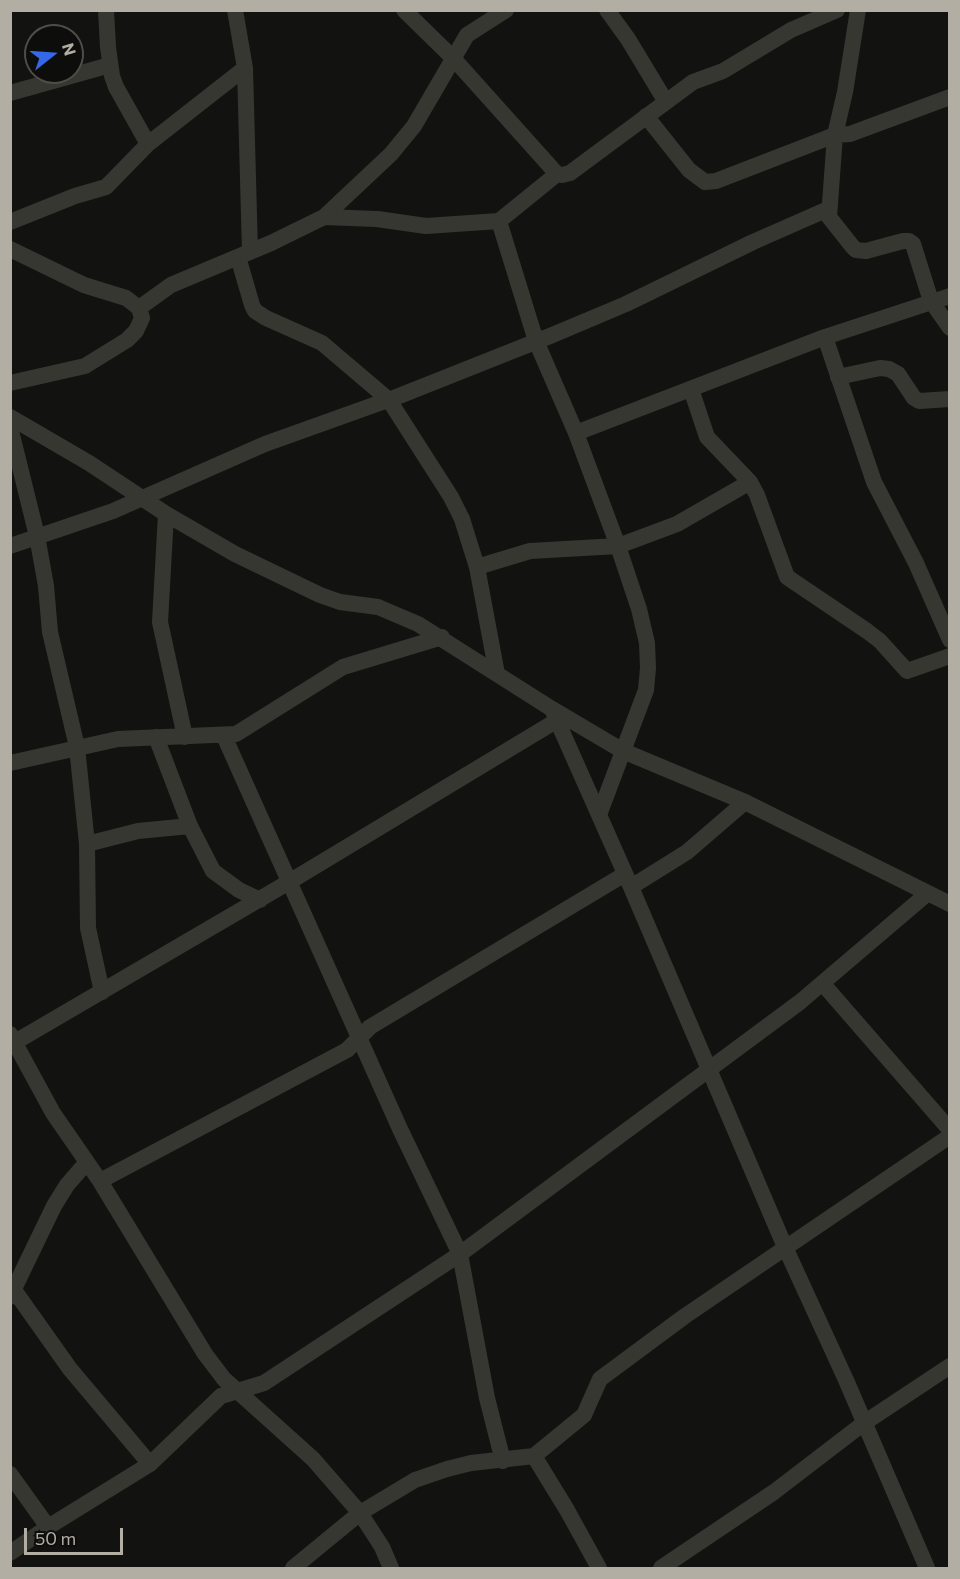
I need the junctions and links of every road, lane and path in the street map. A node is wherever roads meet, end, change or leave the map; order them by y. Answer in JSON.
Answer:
{"nodes":[{"id":1,"x":106,"y":10,"type":"edge"},
{"id":2,"x":235,"y":10,"type":"edge"},
{"id":3,"x":404,"y":10,"type":"edge"},
{"id":4,"x":506,"y":10,"type":"edge"},
{"id":5,"x":607,"y":10,"type":"edge"},
{"id":6,"x":837,"y":10,"type":"edge"},
{"id":7,"x":858,"y":10,"type":"edge"},
{"id":8,"x":453,"y":58,"type":"junction"},
{"id":9,"x":110,"y":65,"type":"junction"},
{"id":10,"x":245,"y":68,"type":"junction"},
{"id":11,"x":10,"y":93,"type":"edge"},
{"id":12,"x":950,"y":97,"type":"edge"},
{"id":13,"x":666,"y":102,"type":"junction"},
{"id":14,"x":646,"y":116,"type":"junction"},
{"id":15,"x":836,"y":135,"type":"junction"},
{"id":16,"x":148,"y":144,"type":"junction"},
{"id":17,"x":557,"y":174,"type":"junction"},
{"id":18,"x":828,"y":209,"type":"junction"},
{"id":19,"x":324,"y":216,"type":"junction"},
{"id":20,"x":499,"y":221,"type":"junction"},
{"id":21,"x":10,"y":222,"type":"edge"},
{"id":22,"x":10,"y":249,"type":"edge"},
{"id":23,"x":244,"y":255,"type":"junction"},
{"id":24,"x":950,"y":296,"type":"edge"},
{"id":25,"x":931,"y":302,"type":"junction"},
{"id":26,"x":139,"y":308,"type":"junction"},
{"id":27,"x":950,"y":328,"type":"edge"},
{"id":28,"x":825,"y":337,"type":"junction"},
{"id":29,"x":536,"y":341,"type":"junction"},
{"id":30,"x":838,"y":377,"type":"junction"},
{"id":31,"x":10,"y":383,"type":"edge"},
{"id":32,"x":691,"y":389,"type":"junction"},
{"id":33,"x":950,"y":399,"type":"edge"},
{"id":34,"x":389,"y":400,"type":"junction"},
{"id":35,"x":10,"y":417,"type":"edge"},
{"id":36,"x":10,"y":427,"type":"edge"},
{"id":37,"x":576,"y":432,"type":"junction"},
{"id":38,"x":750,"y":482,"type":"junction"},
{"id":39,"x":144,"y":498,"type":"junction"},
{"id":40,"x":166,"y":514,"type":"junction"},
{"id":41,"x":37,"y":536,"type":"junction"},
{"id":42,"x":10,"y":546,"type":"edge"},
{"id":43,"x":618,"y":546,"type":"junction"},
{"id":44,"x":477,"y":567,"type":"junction"},
{"id":45,"x":948,"y":632,"type":"edge"},
{"id":46,"x":442,"y":637,"type":"junction"},
{"id":47,"x":950,"y":656,"type":"edge"},
{"id":48,"x":497,"y":674,"type":"junction"},
{"id":49,"x":554,"y":715,"type":"junction"},
{"id":50,"x":224,"y":736,"type":"junction"},
{"id":51,"x":156,"y":737,"type":"junction"},
{"id":52,"x":185,"y":737,"type":"junction"},
{"id":53,"x":77,"y":747,"type":"junction"},
{"id":54,"x":623,"y":751,"type":"junction"},
{"id":55,"x":10,"y":763,"type":"edge"},
{"id":56,"x":745,"y":802,"type":"junction"},
{"id":57,"x":599,"y":815,"type":"junction"},
{"id":58,"x":190,"y":826,"type":"junction"},
{"id":59,"x":87,"y":844,"type":"junction"},
{"id":60,"x":628,"y":880,"type":"junction"},
{"id":61,"x":289,"y":882,"type":"junction"},
{"id":62,"x":928,"y":893,"type":"junction"},
{"id":63,"x":260,"y":900,"type":"junction"},
{"id":64,"x":950,"y":904,"type":"edge"},
{"id":65,"x":823,"y":984,"type":"junction"},
{"id":66,"x":102,"y":992,"type":"junction"},
{"id":67,"x":359,"y":1039,"type":"junction"},
{"id":68,"x":12,"y":1041,"type":"edge"},
{"id":69,"x":708,"y":1068,"type":"junction"},
{"id":70,"x":950,"y":1131,"type":"edge"},
{"id":71,"x":950,"y":1136,"type":"edge"},
{"id":72,"x":87,"y":1162,"type":"junction"},
{"id":73,"x":100,"y":1181,"type":"junction"},
{"id":74,"x":785,"y":1246,"type":"junction"},
{"id":75,"x":460,"y":1254,"type":"junction"},
{"id":76,"x":17,"y":1268,"type":"edge"},
{"id":77,"x":12,"y":1293,"type":"edge"},
{"id":78,"x":950,"y":1366,"type":"edge"},
{"id":79,"x":238,"y":1391,"type":"junction"},
{"id":80,"x":864,"y":1423,"type":"junction"},
{"id":81,"x":534,"y":1456,"type":"junction"},
{"id":82,"x":503,"y":1461,"type":"junction"},
{"id":83,"x":150,"y":1464,"type":"junction"},
{"id":84,"x":10,"y":1474,"type":"edge"},
{"id":85,"x":360,"y":1512,"type":"junction"},
{"id":86,"x":48,"y":1527,"type":"junction"},
{"id":87,"x":10,"y":1553,"type":"edge"},
{"id":88,"x":293,"y":1569,"type":"edge"},
{"id":89,"x":391,"y":1569,"type":"edge"},
{"id":90,"x":599,"y":1569,"type":"edge"},
{"id":91,"x":661,"y":1569,"type":"edge"},
{"id":92,"x":927,"y":1569,"type":"edge"}],
"edges":[{"from":1,"to":9,"type":"street"},
{"from":2,"to":10,"type":"street"},
{"from":3,"to":8,"type":"street"},
{"from":4,"to":8,"type":"street"},
{"from":5,"to":13,"type":"street"},
{"from":6,"to":13,"type":"street"},
{"from":7,"to":15,"type":"street"},
{"from":8,"to":17,"type":"street"},
{"from":8,"to":19,"type":"street"},
{"from":9,"to":11,"type":"street"},
{"from":9,"to":16,"type":"street"},
{"from":10,"to":16,"type":"street"},
{"from":10,"to":23,"type":"street"},
{"from":12,"to":15,"type":"street"},
{"from":13,"to":14,"type":"street"},
{"from":14,"to":15,"type":"street"},
{"from":14,"to":17,"type":"street"},
{"from":15,"to":18,"type":"street"},
{"from":16,"to":21,"type":"street"},
{"from":17,"to":20,"type":"street"},
{"from":18,"to":25,"type":"street"},
{"from":18,"to":29,"type":"street"},
{"from":19,"to":20,"type":"street"},
{"from":19,"to":23,"type":"street"},
{"from":20,"to":29,"type":"street"},
{"from":22,"to":26,"type":"street"},
{"from":23,"to":26,"type":"street"},
{"from":23,"to":34,"type":"street"},
{"from":24,"to":25,"type":"street"},
{"from":25,"to":27,"type":"street"},
{"from":25,"to":28,"type":"street"},
{"from":26,"to":31,"type":"street"},
{"from":28,"to":30,"type":"street"},
{"from":28,"to":32,"type":"street"},
{"from":29,"to":34,"type":"street"},
{"from":29,"to":37,"type":"street"},
{"from":30,"to":33,"type":"street"},
{"from":30,"to":45,"type":"street"},
{"from":32,"to":37,"type":"street"},
{"from":32,"to":38,"type":"street"},
{"from":34,"to":39,"type":"street"},
{"from":34,"to":44,"type":"street"},
{"from":35,"to":39,"type":"street"},
{"from":36,"to":41,"type":"street"},
{"from":37,"to":43,"type":"street"},
{"from":38,"to":43,"type":"street"},
{"from":38,"to":47,"type":"street"},
{"from":39,"to":40,"type":"street"},
{"from":39,"to":41,"type":"street"},
{"from":40,"to":46,"type":"street"},
{"from":40,"to":52,"type":"street"},
{"from":41,"to":42,"type":"street"},
{"from":41,"to":53,"type":"street"},
{"from":43,"to":44,"type":"street"},
{"from":43,"to":54,"type":"street"},
{"from":44,"to":48,"type":"street"},
{"from":46,"to":48,"type":"street"},
{"from":46,"to":50,"type":"street"},
{"from":48,"to":49,"type":"street"},
{"from":49,"to":54,"type":"street"},
{"from":49,"to":57,"type":"street"},
{"from":49,"to":61,"type":"street"},
{"from":50,"to":52,"type":"street"},
{"from":50,"to":61,"type":"street"},
{"from":51,"to":52,"type":"street"},
{"from":51,"to":53,"type":"street"},
{"from":51,"to":58,"type":"street"},
{"from":53,"to":55,"type":"street"},
{"from":53,"to":59,"type":"street"},
{"from":54,"to":56,"type":"street"},
{"from":54,"to":57,"type":"street"},
{"from":56,"to":60,"type":"street"},
{"from":56,"to":62,"type":"street"},
{"from":57,"to":60,"type":"street"},
{"from":58,"to":59,"type":"street"},
{"from":58,"to":63,"type":"street"},
{"from":59,"to":66,"type":"street"},
{"from":60,"to":67,"type":"street"},
{"from":60,"to":69,"type":"street"},
{"from":61,"to":63,"type":"street"},
{"from":61,"to":67,"type":"street"},
{"from":62,"to":64,"type":"street"},
{"from":62,"to":65,"type":"street"},
{"from":63,"to":66,"type":"street"},
{"from":65,"to":69,"type":"street"},
{"from":65,"to":70,"type":"street"},
{"from":66,"to":68,"type":"street"},
{"from":67,"to":73,"type":"street"},
{"from":67,"to":75,"type":"street"},
{"from":68,"to":72,"type":"street"},
{"from":69,"to":74,"type":"street"},
{"from":69,"to":75,"type":"street"},
{"from":71,"to":74,"type":"street"},
{"from":72,"to":73,"type":"street"},
{"from":72,"to":76,"type":"street"},
{"from":73,"to":79,"type":"street"},
{"from":74,"to":80,"type":"street"},
{"from":74,"to":81,"type":"street"},
{"from":75,"to":79,"type":"street"},
{"from":75,"to":82,"type":"street"},
{"from":76,"to":77,"type":"street"},
{"from":77,"to":83,"type":"street"},
{"from":78,"to":80,"type":"street"},
{"from":79,"to":83,"type":"street"},
{"from":79,"to":85,"type":"street"},
{"from":80,"to":91,"type":"street"},
{"from":80,"to":92,"type":"street"},
{"from":81,"to":82,"type":"street"},
{"from":81,"to":90,"type":"street"},
{"from":82,"to":85,"type":"street"},
{"from":83,"to":86,"type":"street"},
{"from":84,"to":86,"type":"street"},
{"from":85,"to":88,"type":"street"},
{"from":85,"to":89,"type":"street"},
{"from":86,"to":87,"type":"street"}]}
